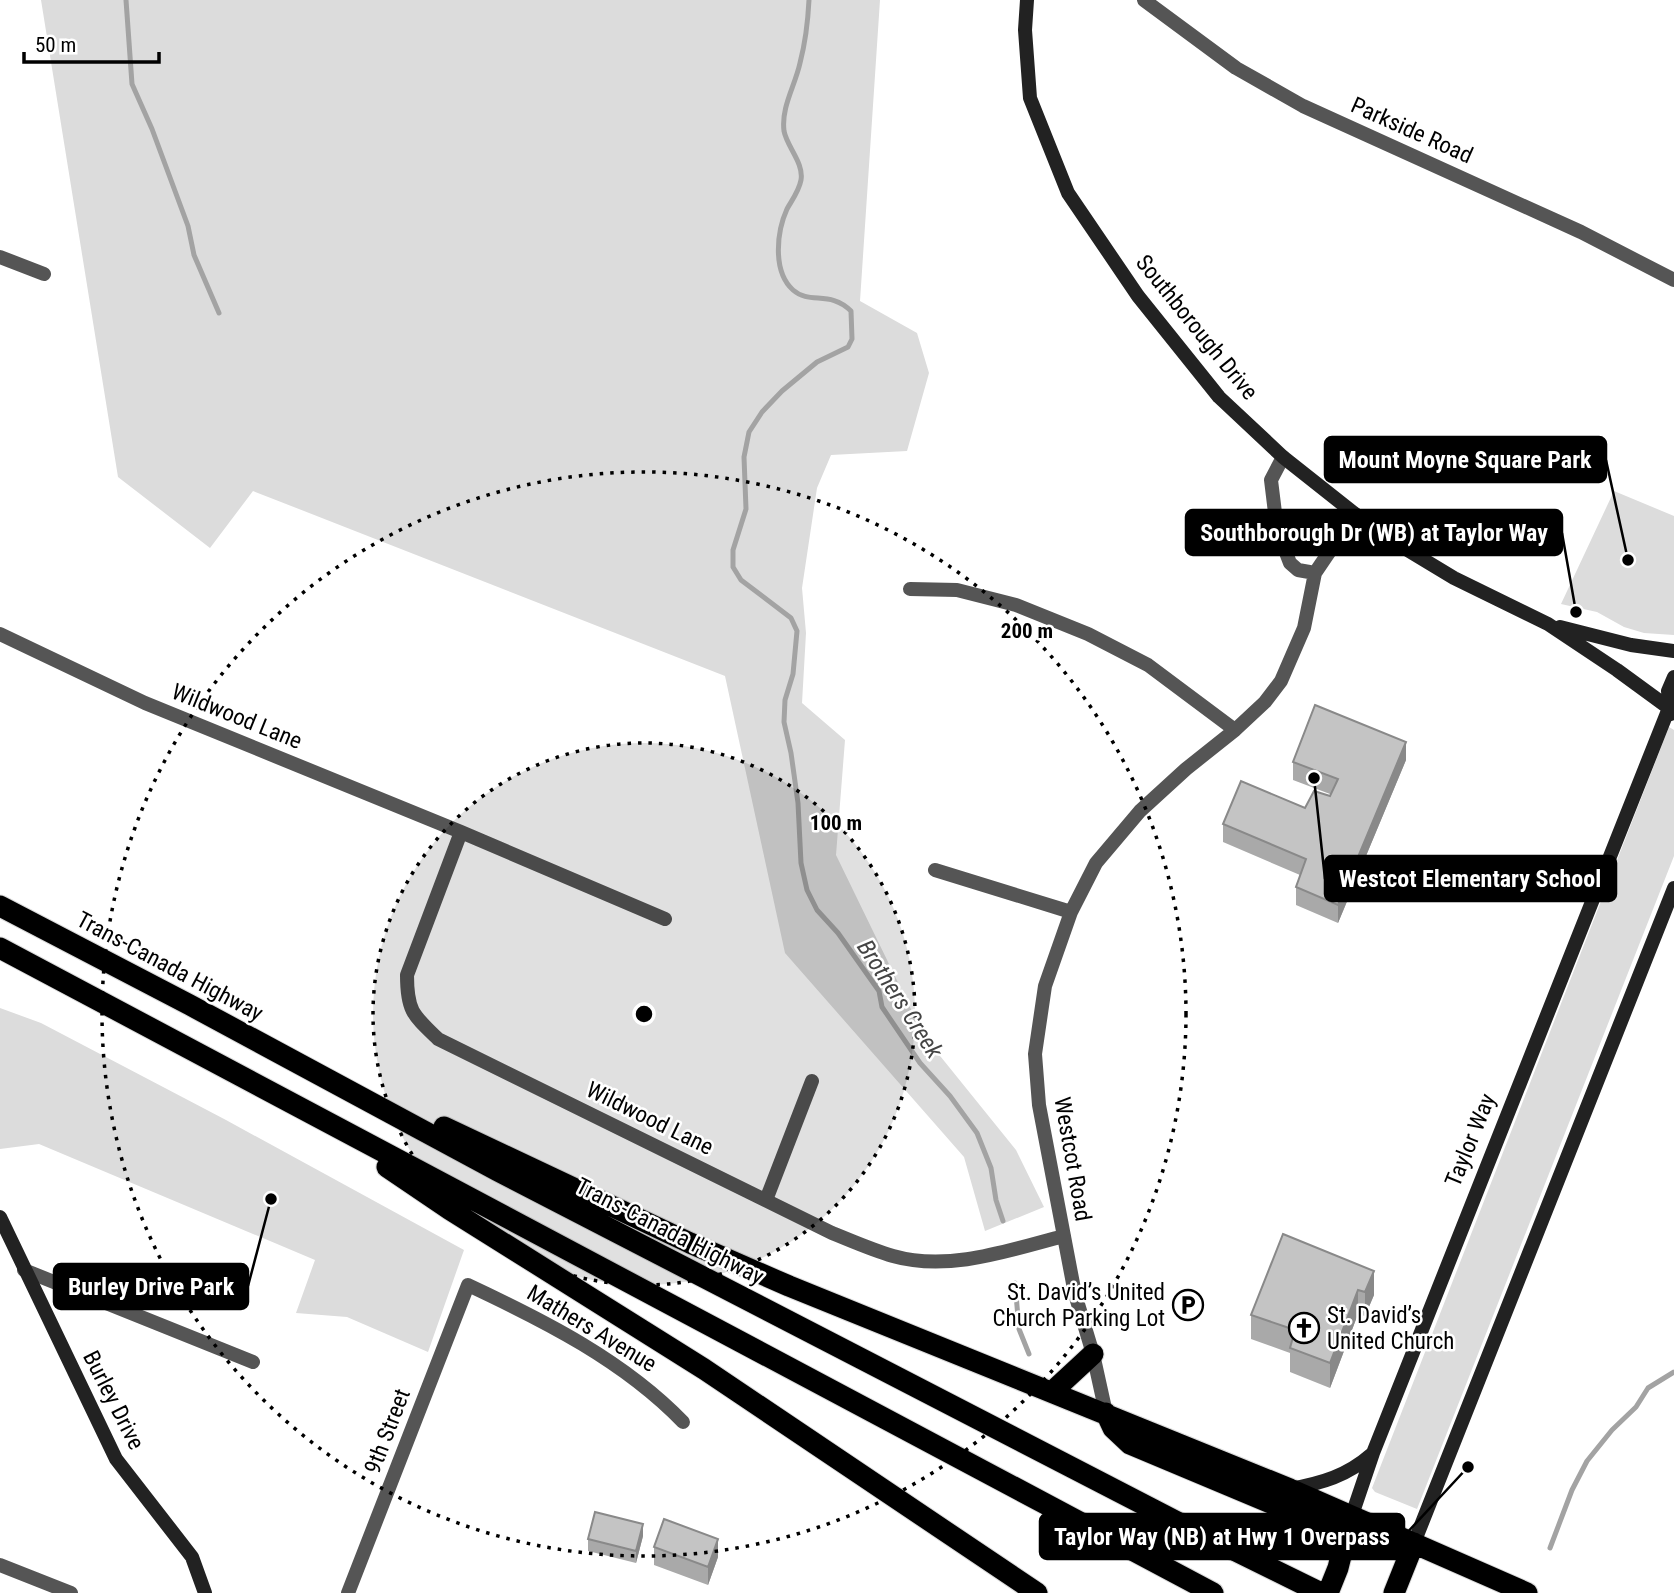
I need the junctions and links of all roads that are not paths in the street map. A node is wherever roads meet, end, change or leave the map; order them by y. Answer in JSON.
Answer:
{"nodes":[{"id":1,"x":1027,"y":0,"type":"edge"},
{"id":2,"x":1143,"y":0,"type":"edge"},
{"id":3,"x":0,"y":257,"type":"edge"},
{"id":4,"x":44,"y":274,"type":"dead end"},
{"id":5,"x":1674,"y":280,"type":"edge"},
{"id":6,"x":1283,"y":457,"type":"junction"},
{"id":7,"x":1355,"y":514,"type":"junction"},
{"id":8,"x":1315,"y":573,"type":"junction"},
{"id":9,"x":910,"y":589,"type":"dead end"},
{"id":10,"x":1548,"y":624,"type":"junction"},
{"id":11,"x":0,"y":634,"type":"edge"},
{"id":12,"x":1674,"y":651,"type":"edge"},
{"id":13,"x":1674,"y":677,"type":"edge"},
{"id":14,"x":1672,"y":713,"type":"edge"},
{"id":15,"x":1235,"y":730,"type":"junction"},
{"id":16,"x":461,"y":832,"type":"junction"},
{"id":17,"x":935,"y":870,"type":"dead end"},
{"id":18,"x":1674,"y":888,"type":"edge"},
{"id":19,"x":0,"y":906,"type":"edge"},
{"id":20,"x":1071,"y":912,"type":"junction"},
{"id":21,"x":665,"y":919,"type":"dead end"},
{"id":22,"x":0,"y":948,"type":"edge"},
{"id":23,"x":190,"y":1005,"type":"junction"},
{"id":24,"x":812,"y":1081,"type":"dead end"},
{"id":25,"x":298,"y":1107,"type":"junction"},
{"id":26,"x":766,"y":1200,"type":"junction"},
{"id":27,"x":0,"y":1217,"type":"edge"},
{"id":28,"x":1064,"y":1236,"type":"junction"},
{"id":29,"x":24,"y":1269,"type":"junction"},
{"id":30,"x":468,"y":1285,"type":"joint"},
{"id":31,"x":1093,"y":1354,"type":"junction"},
{"id":32,"x":253,"y":1362,"type":"dead end"},
{"id":33,"x":1054,"y":1391,"type":"junction"},
{"id":34,"x":1106,"y":1413,"type":"junction"},
{"id":35,"x":683,"y":1422,"type":"dead end"},
{"id":36,"x":1373,"y":1453,"type":"junction"},
{"id":37,"x":1290,"y":1489,"type":"junction"},
{"id":38,"x":1349,"y":1525,"type":"junction"},
{"id":39,"x":1414,"y":1543,"type":"junction"},
{"id":40,"x":0,"y":1565,"type":"edge"},
{"id":41,"x":71,"y":1593,"type":"edge"},
{"id":42,"x":205,"y":1593,"type":"edge"},
{"id":43,"x":348,"y":1593,"type":"edge"},
{"id":44,"x":1037,"y":1593,"type":"edge"},
{"id":45,"x":1213,"y":1593,"type":"edge"},
{"id":46,"x":1321,"y":1593,"type":"edge"},
{"id":47,"x":1328,"y":1593,"type":"edge"},
{"id":48,"x":1394,"y":1593,"type":"edge"},
{"id":49,"x":1527,"y":1593,"type":"edge"}],
"edges":[{"from":1,"to":6,"type":"street","name":"Southborough Drive"},
{"from":2,"to":5,"type":"street","name":"Parkside Road"},
{"from":3,"to":4,"type":"street"},
{"from":6,"to":7,"type":"street","name":"Southborough Drive"},
{"from":6,"to":8,"type":"street"},
{"from":7,"to":8,"type":"street","name":"Westcot Road"},
{"from":7,"to":10,"type":"street","name":"Southborough Drive"},
{"from":8,"to":15,"type":"street","name":"Westcot Road"},
{"from":9,"to":15,"type":"street"},
{"from":10,"to":12,"type":"street","name":"Southborough Drive"},
{"from":10,"to":14,"type":"street","name":"Southborough Drive"},
{"from":11,"to":16,"type":"street","name":"Wildwood Lane"},
{"from":13,"to":14,"type":"street","name":"Taylor Way"},
{"from":14,"to":36,"type":"street","name":"Taylor Way"},
{"from":15,"to":20,"type":"street","name":"Westcot Road"},
{"from":16,"to":21,"type":"street","name":"Wildwood Lane"},
{"from":16,"to":26,"type":"street","name":"Wildwood Lane"},
{"from":17,"to":20,"type":"street"},
{"from":18,"to":39,"type":"street"},
{"from":19,"to":23,"type":"highway","name":"Trans-Canada Highway"},
{"from":20,"to":28,"type":"street","name":"Westcot Road"},
{"from":22,"to":25,"type":"highway"},
{"from":23,"to":33,"type":"highway"},
{"from":23,"to":46,"type":"highway","name":"Trans-Canada Highway"},
{"from":24,"to":26,"type":"street"},
{"from":25,"to":44,"type":"highway"},
{"from":25,"to":45,"type":"highway"},
{"from":26,"to":28,"type":"street","name":"Wildwood Lane"},
{"from":27,"to":29,"type":"street","name":"Burley Drive"},
{"from":28,"to":31,"type":"street","name":"Westcot Road"},
{"from":29,"to":32,"type":"street"},
{"from":29,"to":42,"type":"street","name":"Burley Drive"},
{"from":30,"to":35,"type":"street","name":"Mathers Avenue"},
{"from":30,"to":43,"type":"street","name":"9th Street"},
{"from":31,"to":33,"type":"highway"},
{"from":31,"to":34,"type":"street","name":"Westcot Road"},
{"from":33,"to":34,"type":"highway"},
{"from":34,"to":37,"type":"highway"},
{"from":34,"to":38,"type":"highway"},
{"from":36,"to":37,"type":"street"},
{"from":36,"to":38,"type":"street","name":"Taylor Way"},
{"from":37,"to":38,"type":"highway"},
{"from":38,"to":39,"type":"highway"},
{"from":38,"to":47,"type":"highway","name":"Taylor Way"},
{"from":39,"to":48,"type":"highway"},
{"from":39,"to":49,"type":"highway"},
{"from":40,"to":41,"type":"street"}]}
